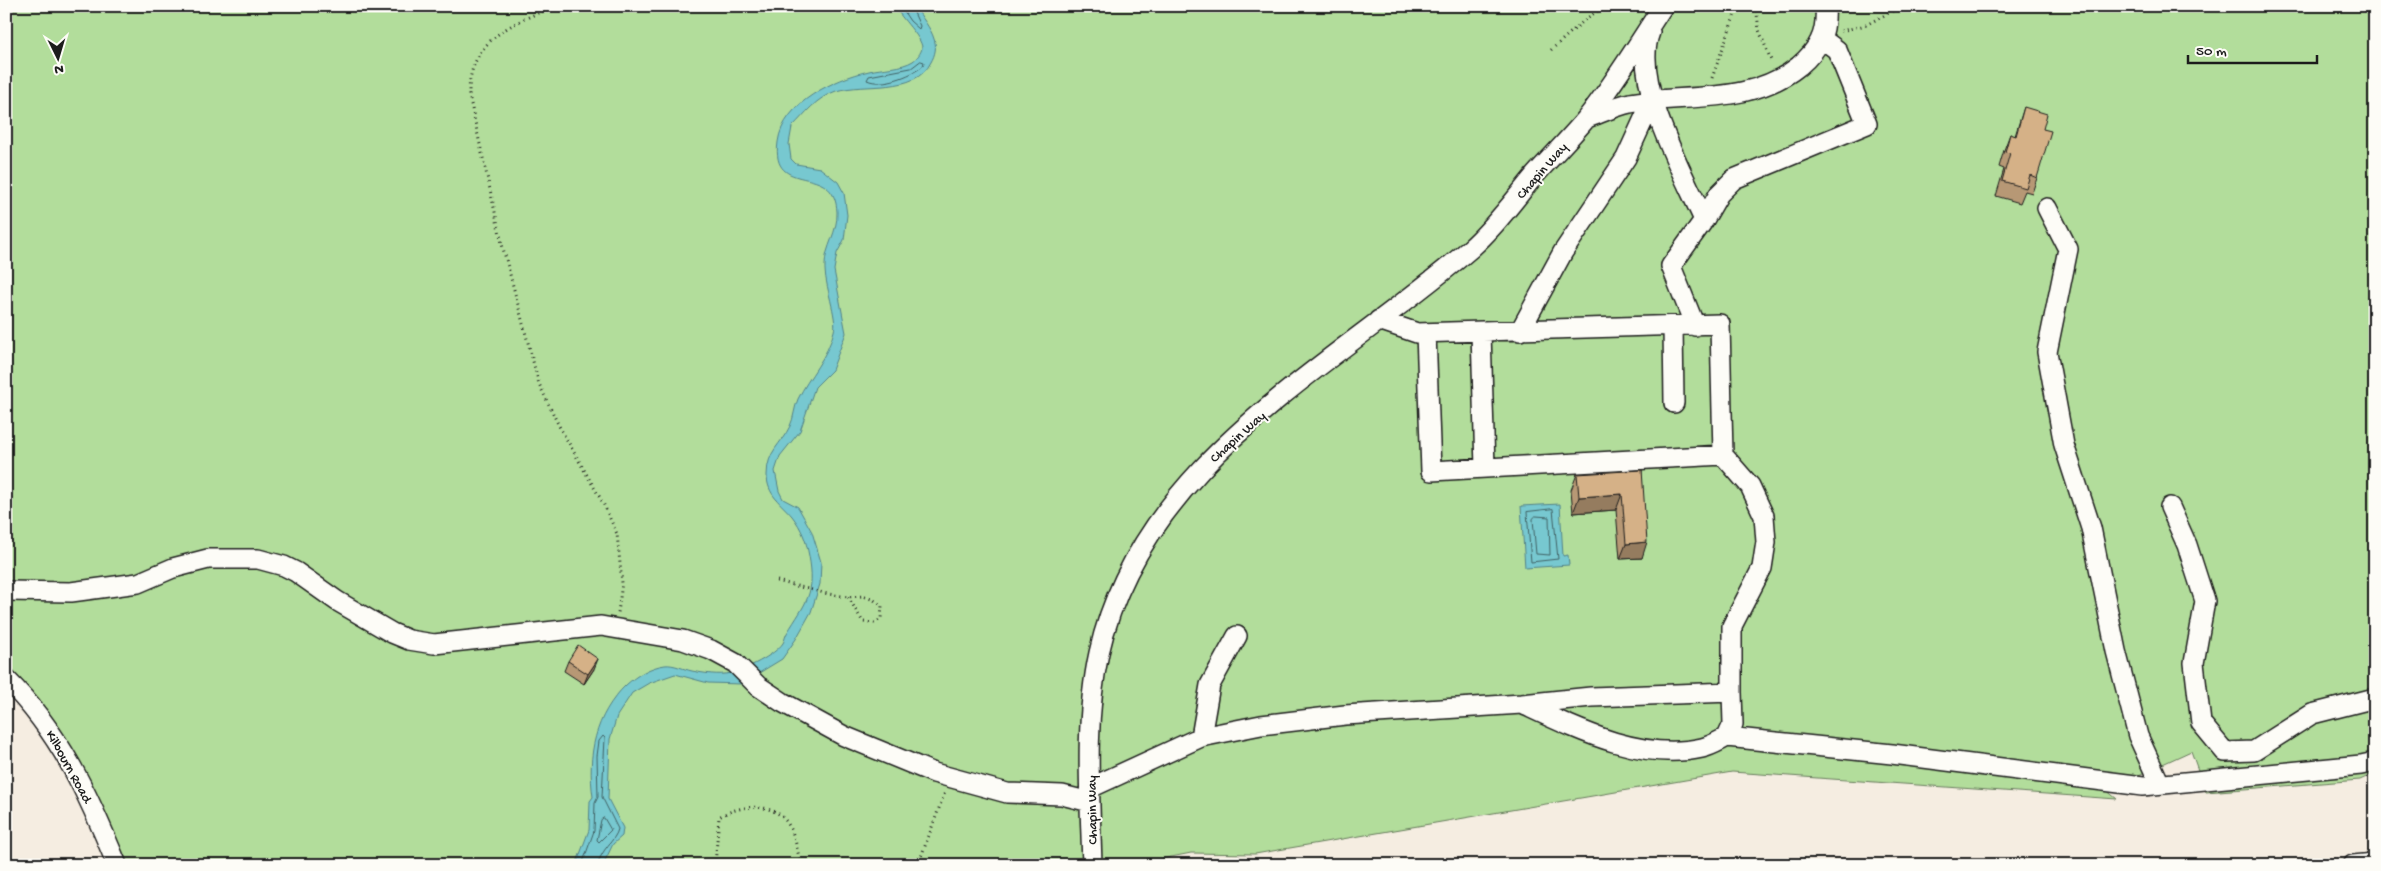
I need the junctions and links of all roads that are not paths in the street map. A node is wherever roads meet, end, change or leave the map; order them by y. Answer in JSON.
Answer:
{"nodes":[{"id":1,"x":1824,"y":6,"type":"edge"},
{"id":2,"x":1660,"y":12,"type":"edge"},
{"id":3,"x":1824,"y":32,"type":"junction"},
{"id":4,"x":1652,"y":101,"type":"junction"},
{"id":5,"x":1587,"y":118,"type":"junction"},
{"id":6,"x":2047,"y":208,"type":"dead end"},
{"id":7,"x":1704,"y":220,"type":"junction"},
{"id":8,"x":1379,"y":320,"type":"junction"},
{"id":9,"x":1673,"y":326,"type":"junction"},
{"id":10,"x":1695,"y":326,"type":"junction"},
{"id":11,"x":1520,"y":331,"type":"junction"},
{"id":12,"x":1482,"y":332,"type":"junction"},
{"id":13,"x":1426,"y":333,"type":"junction"},
{"id":14,"x":1674,"y":403,"type":"dead end"},
{"id":15,"x":1723,"y":455,"type":"junction"},
{"id":16,"x":1485,"y":468,"type":"junction"},
{"id":17,"x":2170,"y":507,"type":"dead end"},
{"id":18,"x":6,"y":591,"type":"edge"},
{"id":19,"x":1237,"y":636,"type":"dead end"},
{"id":20,"x":6,"y":679,"type":"edge"},
{"id":21,"x":1732,"y":692,"type":"junction"},
{"id":22,"x":2375,"y":698,"type":"edge"},
{"id":23,"x":1522,"y":704,"type":"junction"},
{"id":24,"x":1201,"y":737,"type":"junction"},
{"id":25,"x":1727,"y":737,"type":"junction"},
{"id":26,"x":2375,"y":762,"type":"edge"},
{"id":27,"x":2160,"y":784,"type":"junction"},
{"id":28,"x":1090,"y":795,"type":"junction"},
{"id":29,"x":2375,"y":863,"type":"edge"},
{"id":30,"x":117,"y":865,"type":"edge"},
{"id":31,"x":1092,"y":865,"type":"edge"},
{"id":32,"x":2353,"y":865,"type":"edge"}],
"edges":[{"from":1,"to":3,"type":"street"},
{"from":2,"to":4,"type":"street"},
{"from":2,"to":5,"type":"street","name":"Chapin Way"},
{"from":3,"to":4,"type":"street"},
{"from":3,"to":7,"type":"street"},
{"from":4,"to":5,"type":"street"},
{"from":4,"to":7,"type":"street"},
{"from":4,"to":11,"type":"street"},
{"from":5,"to":8,"type":"street","name":"Chapin Way"},
{"from":6,"to":27,"type":"street"},
{"from":7,"to":10,"type":"street"},
{"from":8,"to":13,"type":"street"},
{"from":8,"to":28,"type":"street","name":"Chapin Way"},
{"from":9,"to":10,"type":"street"},
{"from":9,"to":11,"type":"street"},
{"from":9,"to":14,"type":"street"},
{"from":10,"to":15,"type":"street"},
{"from":11,"to":12,"type":"street"},
{"from":12,"to":13,"type":"street"},
{"from":12,"to":16,"type":"street"},
{"from":13,"to":16,"type":"street"},
{"from":15,"to":16,"type":"street"},
{"from":15,"to":21,"type":"street"},
{"from":17,"to":22,"type":"street"},
{"from":18,"to":28,"type":"street"},
{"from":19,"to":24,"type":"street"},
{"from":20,"to":30,"type":"street","name":"Kilbourn Road"},
{"from":21,"to":23,"type":"street"},
{"from":21,"to":25,"type":"street"},
{"from":23,"to":24,"type":"street"},
{"from":23,"to":25,"type":"street"},
{"from":24,"to":28,"type":"street"},
{"from":25,"to":27,"type":"street"},
{"from":26,"to":27,"type":"street"},
{"from":28,"to":31,"type":"street","name":"Chapin Way"},
{"from":29,"to":32,"type":"street"}]}
